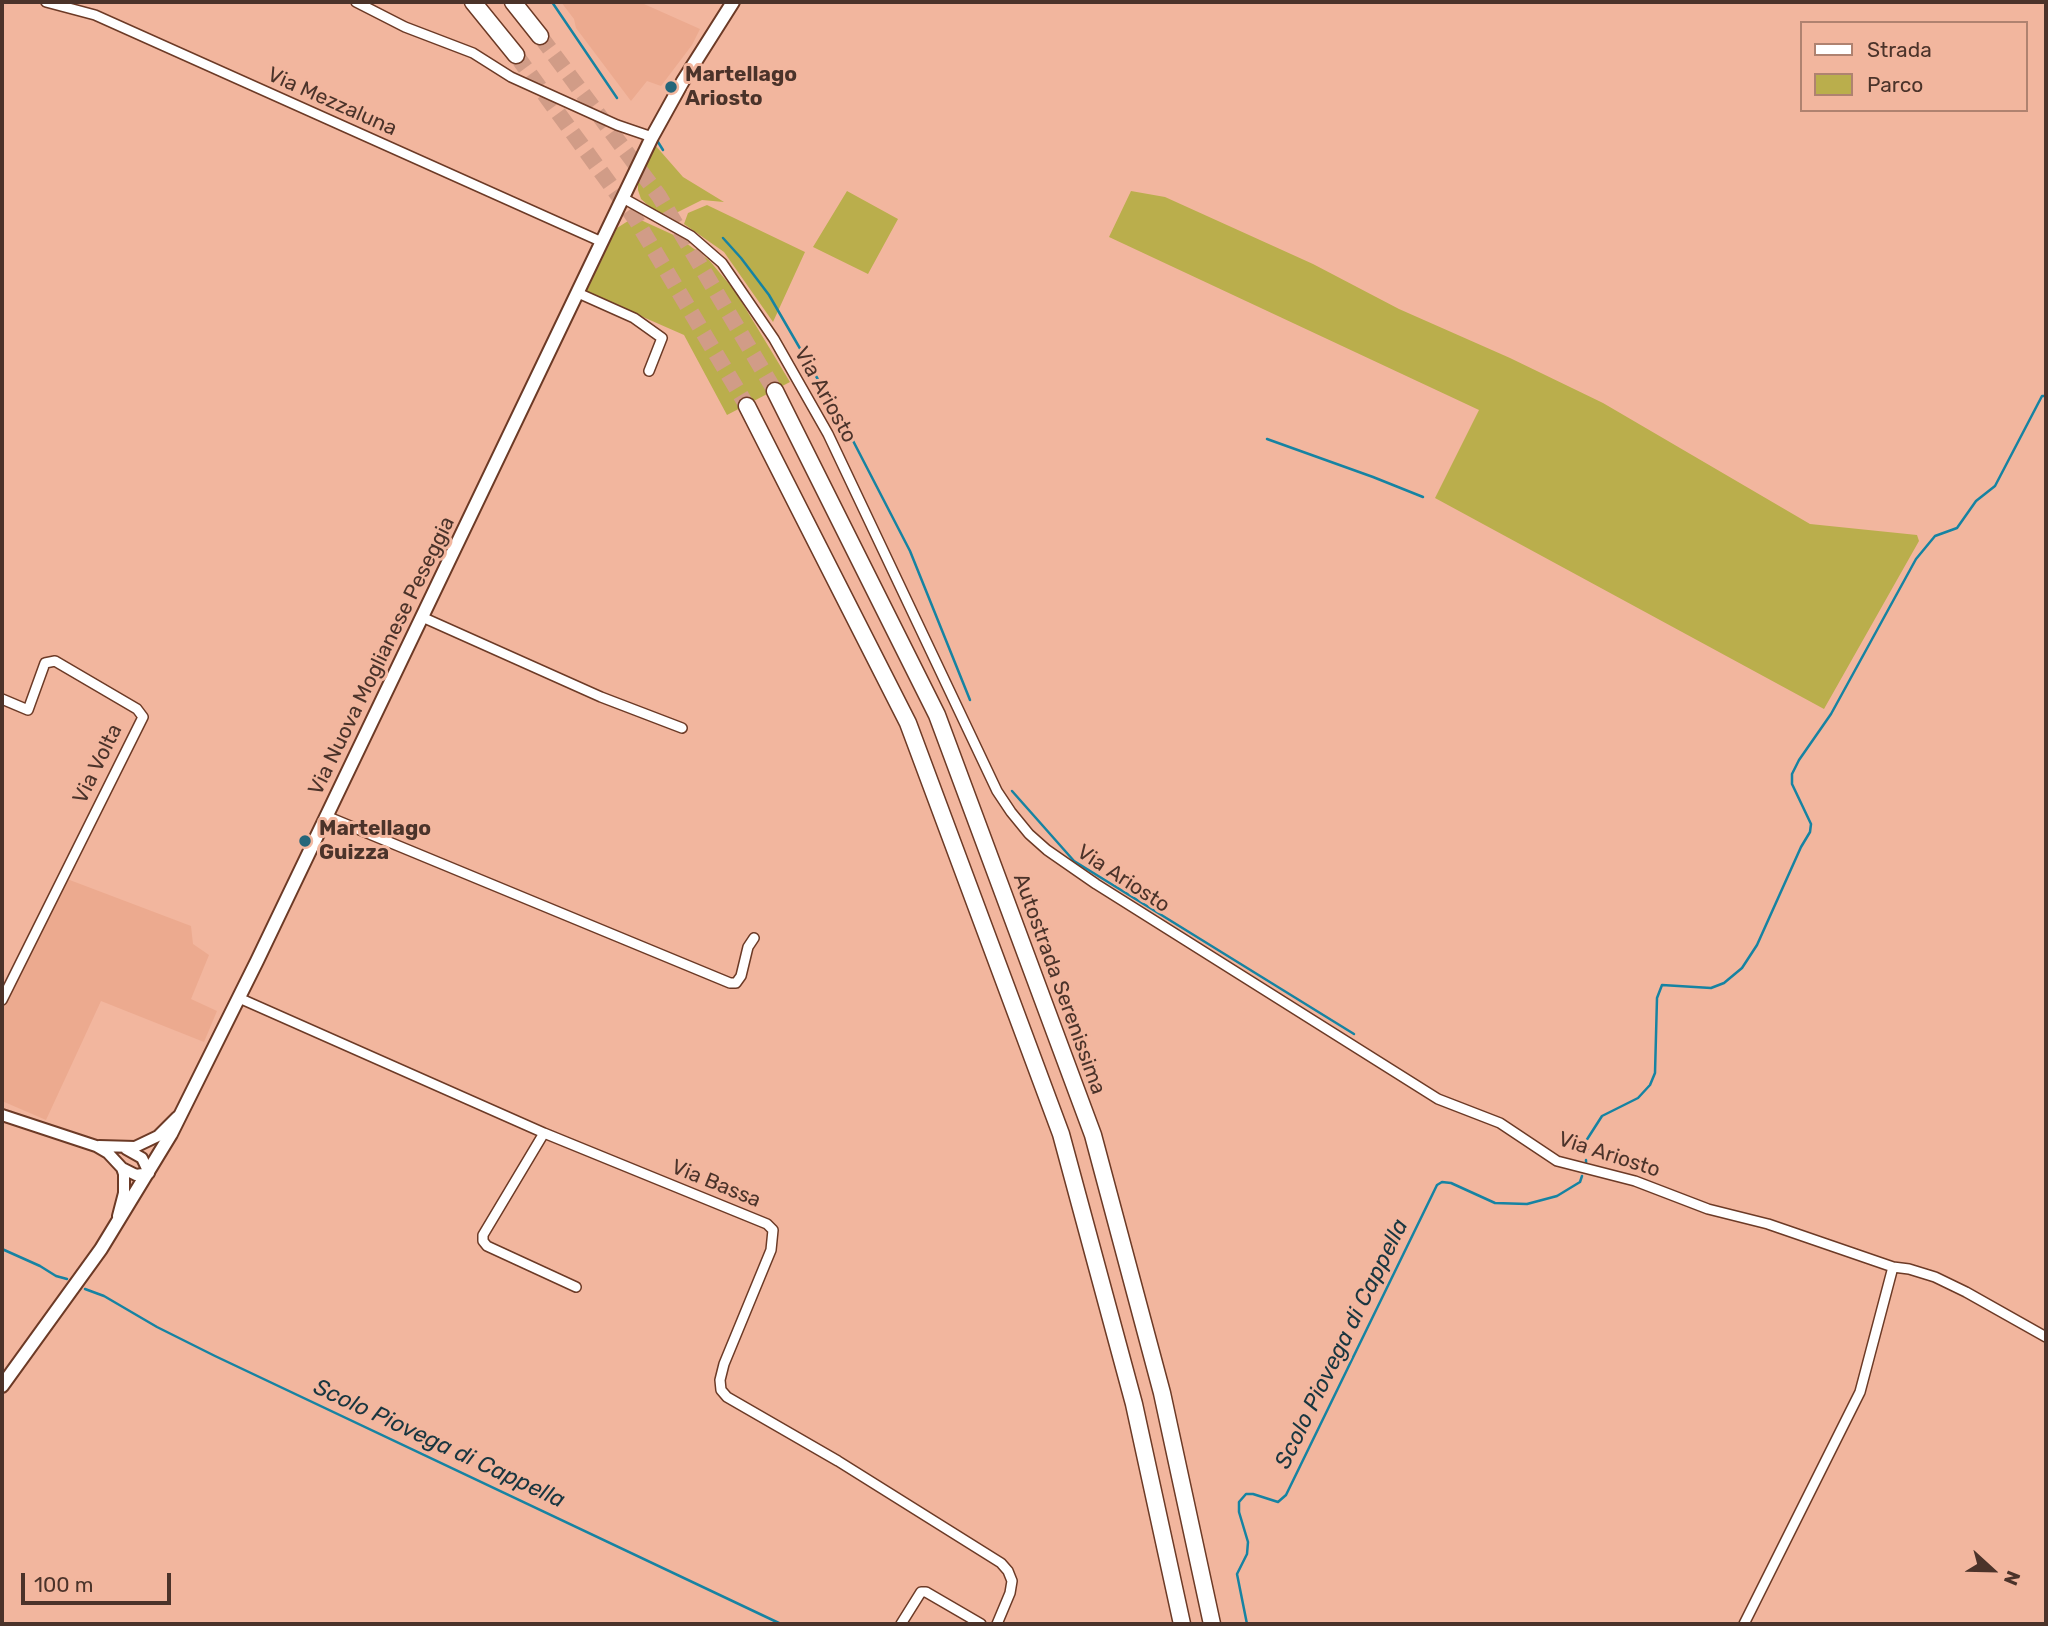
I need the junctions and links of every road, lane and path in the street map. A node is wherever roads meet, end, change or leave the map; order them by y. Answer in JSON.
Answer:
{"nodes":[{"id":1,"x":46,"y":2,"type":"edge"},
{"id":2,"x":356,"y":2,"type":"edge"},
{"id":3,"x":473,"y":2,"type":"edge"},
{"id":4,"x":513,"y":2,"type":"edge"},
{"id":5,"x":733,"y":2,"type":"edge"},
{"id":6,"x":540,"y":36,"type":"tunnel mouth"},
{"id":7,"x":516,"y":54,"type":"tunnel mouth"},
{"id":8,"x":652,"y":137,"type":"junction"},
{"id":9,"x":623,"y":198,"type":"junction"},
{"id":10,"x":602,"y":242,"type":"junction"},
{"id":11,"x":578,"y":293,"type":"junction"},
{"id":12,"x":649,"y":372,"type":"dead end"},
{"id":13,"x":775,"y":391,"type":"tunnel mouth"},
{"id":14,"x":747,"y":406,"type":"tunnel mouth"},
{"id":15,"x":422,"y":617,"type":"junction"},
{"id":16,"x":2,"y":699,"type":"edge"},
{"id":17,"x":682,"y":727,"type":"dead end"},
{"id":18,"x":326,"y":816,"type":"junction"},
{"id":19,"x":754,"y":938,"type":"dead end"},
{"id":20,"x":239,"y":998,"type":"junction"},
{"id":21,"x":2,"y":1000,"type":"edge"},
{"id":22,"x":184,"y":1109,"type":"junction"},
{"id":23,"x":2,"y":1115,"type":"edge"},
{"id":24,"x":544,"y":1133,"type":"junction"},
{"id":25,"x":96,"y":1146,"type":"junction"},
{"id":26,"x":126,"y":1149,"type":"junction"},
{"id":27,"x":122,"y":1168,"type":"junction"},
{"id":28,"x":149,"y":1173,"type":"junction"},
{"id":29,"x":112,"y":1233,"type":"junction"},
{"id":30,"x":1893,"y":1267,"type":"junction"},
{"id":31,"x":576,"y":1287,"type":"dead end"},
{"id":32,"x":2046,"y":1337,"type":"edge"},
{"id":33,"x":2,"y":1386,"type":"edge"},
{"id":34,"x":901,"y":1624,"type":"edge"},
{"id":35,"x":981,"y":1624,"type":"edge"},
{"id":36,"x":997,"y":1624,"type":"edge"},
{"id":37,"x":1182,"y":1624,"type":"edge"},
{"id":38,"x":1212,"y":1624,"type":"edge"},
{"id":39,"x":1744,"y":1624,"type":"edge"}],
"edges":[{"from":1,"to":10,"type":"street","name":"Via Mezzaluna"},
{"from":2,"to":8,"type":"street"},
{"from":3,"to":7,"type":"highway"},
{"from":4,"to":6,"type":"highway"},
{"from":5,"to":8,"type":"main road","name":"Via Nuova Moglianese Peseggia"},
{"from":8,"to":9,"type":"main road","name":"Via Nuova Moglianese Peseggia"},
{"from":9,"to":10,"type":"main road","name":"Via Nuova Moglianese Peseggia"},
{"from":9,"to":30,"type":"street","name":"Via Ariosto"},
{"from":10,"to":11,"type":"main road","name":"Via Nuova Moglianese Peseggia"},
{"from":11,"to":12,"type":"street"},
{"from":11,"to":15,"type":"main road","name":"Via Nuova Moglianese Peseggia"},
{"from":13,"to":38,"type":"highway","name":"Autostrada Serenissima"},
{"from":14,"to":37,"type":"highway"},
{"from":15,"to":17,"type":"street"},
{"from":15,"to":18,"type":"main road","name":"Via Nuova Moglianese Peseggia"},
{"from":16,"to":21,"type":"street","name":"Via Volta"},
{"from":18,"to":19,"type":"street"},
{"from":18,"to":20,"type":"main road","name":"Via Nuova Moglianese Peseggia"},
{"from":20,"to":22,"type":"main road","name":"Via Nuova Moglianese Peseggia"},
{"from":20,"to":24,"type":"street","name":"Via Bassa"},
{"from":22,"to":26,"type":"street"},
{"from":22,"to":28,"type":"main road","name":"Via Nuova Moglianese Peseggia"},
{"from":23,"to":25,"type":"street"},
{"from":24,"to":31,"type":"street"},
{"from":24,"to":36,"type":"street","name":"Via Bassa"},
{"from":25,"to":26,"type":"street"},
{"from":25,"to":27,"type":"street"},
{"from":26,"to":28,"type":"street"},
{"from":27,"to":28,"type":"street"},
{"from":27,"to":29,"type":"street"},
{"from":28,"to":29,"type":"main road","name":"Via Nuova Moglianese Peseggia"},
{"from":29,"to":33,"type":"main road","name":"Via Nuova Moglianese Peseggia"},
{"from":30,"to":32,"type":"street","name":"Via Ariosto"},
{"from":30,"to":39,"type":"street"},
{"from":34,"to":35,"type":"street"}]}
